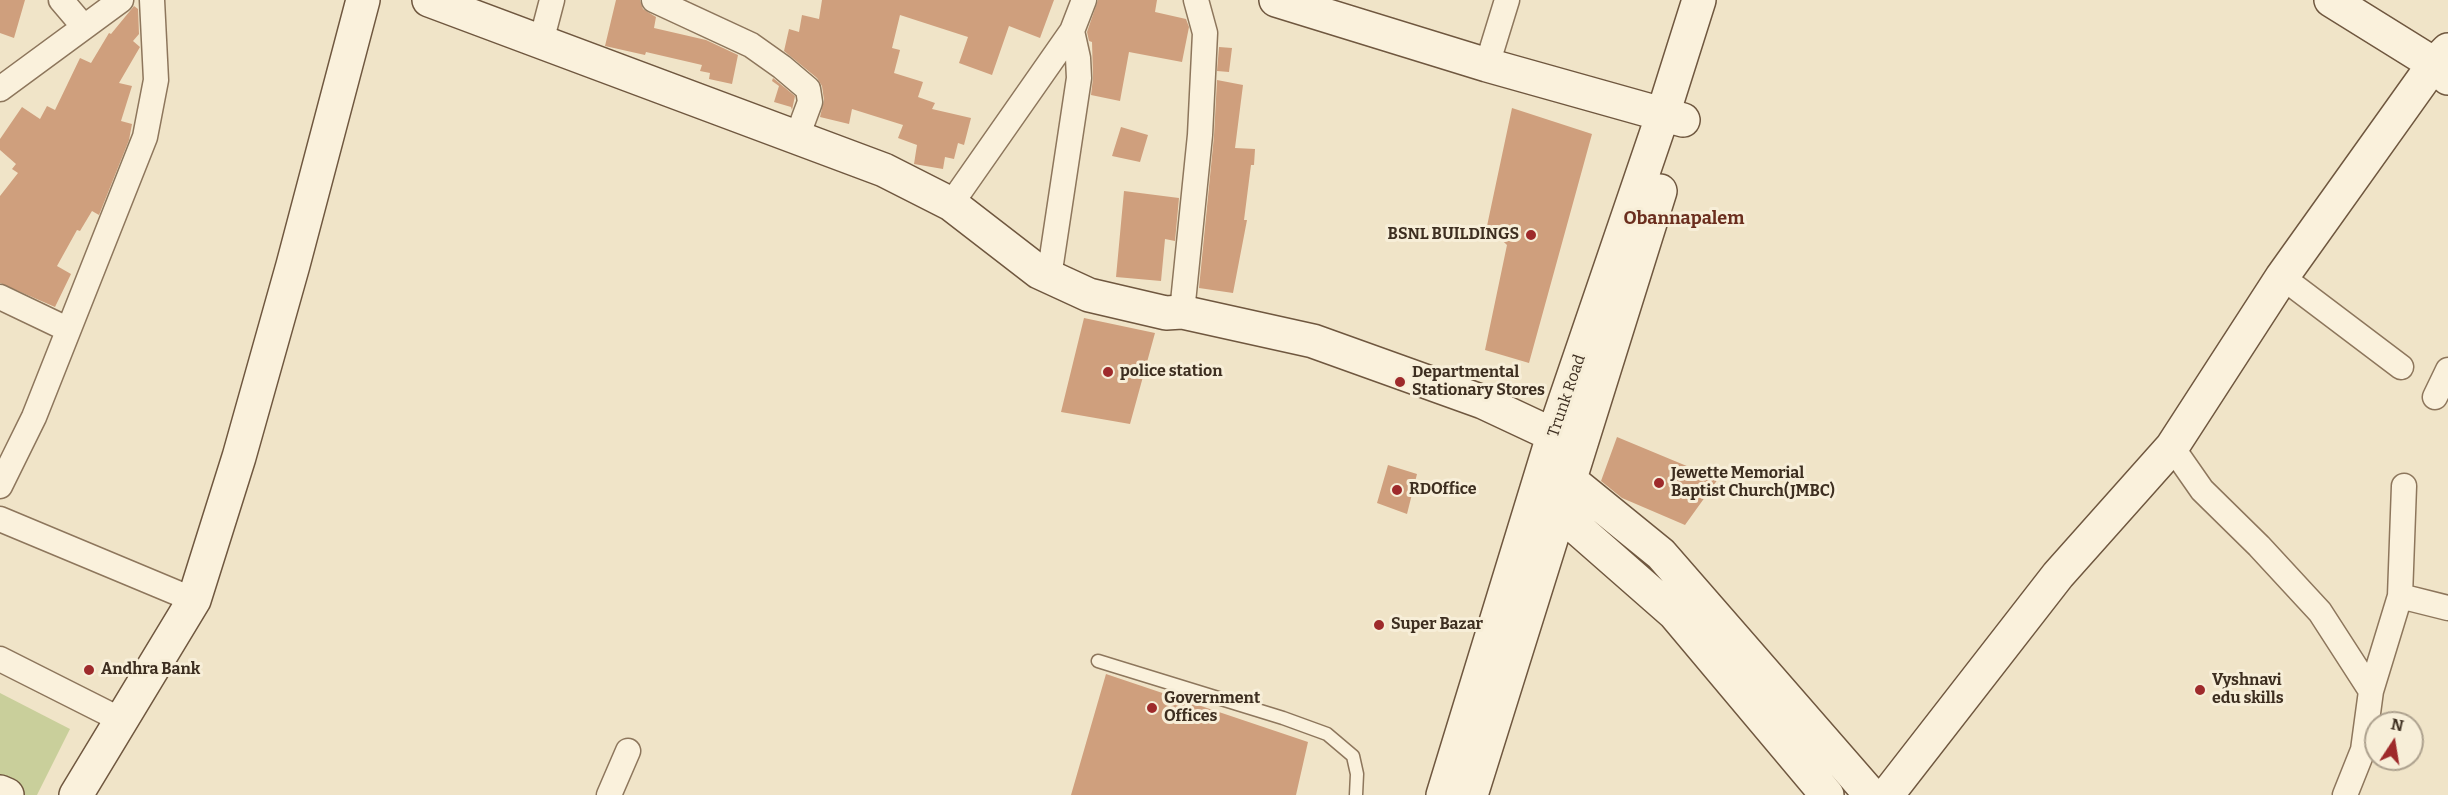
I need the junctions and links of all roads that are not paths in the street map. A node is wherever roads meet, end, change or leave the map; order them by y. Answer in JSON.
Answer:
{"nodes":[{"id":1,"x":61,"y":0,"type":"edge"},
{"id":2,"x":121,"y":0,"type":"edge"},
{"id":3,"x":152,"y":0,"type":"edge"},
{"id":4,"x":363,"y":0,"type":"edge"},
{"id":5,"x":429,"y":0,"type":"edge"},
{"id":6,"x":552,"y":0,"type":"edge"},
{"id":7,"x":654,"y":0,"type":"edge"},
{"id":8,"x":1084,"y":0,"type":"edge"},
{"id":9,"x":1196,"y":0,"type":"edge"},
{"id":10,"x":1276,"y":0,"type":"edge"},
{"id":11,"x":1507,"y":0,"type":"edge"},
{"id":12,"x":1699,"y":0,"type":"edge"},
{"id":13,"x":1719,"y":0,"type":"edge"},
{"id":14,"x":2331,"y":0,"type":"edge"},
{"id":15,"x":84,"y":27,"type":"junction"},
{"id":16,"x":1072,"y":31,"type":"junction"},
{"id":17,"x":540,"y":42,"type":"junction"},
{"id":18,"x":2444,"y":64,"type":"edge"},
{"id":19,"x":1487,"y":65,"type":"junction"},
{"id":20,"x":0,"y":89,"type":"edge"},
{"id":21,"x":1673,"y":117,"type":"junction"},
{"id":22,"x":797,"y":137,"type":"junction"},
{"id":23,"x":951,"y":204,"type":"junction"},
{"id":24,"x":1049,"y":277,"type":"junction"},
{"id":25,"x":2282,"y":277,"type":"junction"},
{"id":26,"x":0,"y":297,"type":"edge"},
{"id":27,"x":1182,"y":312,"type":"junction"},
{"id":28,"x":68,"y":329,"type":"junction"},
{"id":29,"x":2401,"y":367,"type":"dead end"},
{"id":30,"x":2448,"y":370,"type":"edge"},
{"id":31,"x":2435,"y":397,"type":"dead end"},
{"id":32,"x":2172,"y":447,"type":"junction"},
{"id":33,"x":1562,"y":455,"type":"junction"},
{"id":34,"x":0,"y":486,"type":"edge"},
{"id":35,"x":2404,"y":486,"type":"dead end"},
{"id":36,"x":1546,"y":507,"type":"junction"},
{"id":37,"x":0,"y":519,"type":"edge"},
{"id":38,"x":2400,"y":596,"type":"junction"},
{"id":39,"x":194,"y":600,"type":"junction"},
{"id":40,"x":2448,"y":608,"type":"edge"},
{"id":41,"x":0,"y":659,"type":"edge"},
{"id":42,"x":1098,"y":661,"type":"dead end"},
{"id":43,"x":2371,"y":691,"type":"junction"},
{"id":44,"x":121,"y":720,"type":"junction"},
{"id":45,"x":628,"y":751,"type":"dead end"},
{"id":46,"x":0,"y":792,"type":"edge"},
{"id":47,"x":8,"y":795,"type":"edge"},
{"id":48,"x":76,"y":795,"type":"edge"},
{"id":49,"x":609,"y":795,"type":"edge"},
{"id":50,"x":1356,"y":795,"type":"edge"},
{"id":51,"x":1443,"y":795,"type":"edge"},
{"id":52,"x":1471,"y":795,"type":"edge"},
{"id":53,"x":1827,"y":795,"type":"edge"},
{"id":54,"x":1870,"y":795,"type":"edge"},
{"id":55,"x":1887,"y":795,"type":"edge"},
{"id":56,"x":2345,"y":795,"type":"edge"}],
"edges":[{"from":1,"to":15,"type":"street"},
{"from":2,"to":15,"type":"street"},
{"from":3,"to":28,"type":"street"},
{"from":4,"to":39,"type":"street"},
{"from":5,"to":17,"type":"street"},
{"from":6,"to":17,"type":"street"},
{"from":7,"to":22,"type":"street"},
{"from":8,"to":16,"type":"street"},
{"from":9,"to":27,"type":"street"},
{"from":10,"to":19,"type":"street"},
{"from":11,"to":19,"type":"street"},
{"from":12,"to":21,"type":"street"},
{"from":13,"to":21,"type":"street"},
{"from":14,"to":18,"type":"street"},
{"from":15,"to":20,"type":"street"},
{"from":16,"to":23,"type":"street"},
{"from":16,"to":24,"type":"street"},
{"from":17,"to":22,"type":"street"},
{"from":18,"to":25,"type":"street"},
{"from":19,"to":21,"type":"street"},
{"from":21,"to":33,"type":"street"},
{"from":22,"to":23,"type":"street"},
{"from":23,"to":24,"type":"street"},
{"from":24,"to":27,"type":"street"},
{"from":25,"to":29,"type":"street"},
{"from":25,"to":32,"type":"street"},
{"from":26,"to":28,"type":"street"},
{"from":27,"to":33,"type":"street"},
{"from":28,"to":34,"type":"street"},
{"from":30,"to":31,"type":"street"},
{"from":32,"to":43,"type":"street"},
{"from":32,"to":55,"type":"street"},
{"from":33,"to":36,"type":"street"},
{"from":33,"to":54,"type":"street"},
{"from":35,"to":38,"type":"street"},
{"from":36,"to":51,"type":"street"},
{"from":36,"to":52,"type":"street"},
{"from":36,"to":53,"type":"street"},
{"from":37,"to":39,"type":"street"},
{"from":38,"to":40,"type":"street"},
{"from":38,"to":43,"type":"street"},
{"from":39,"to":44,"type":"street"},
{"from":41,"to":44,"type":"street"},
{"from":42,"to":50,"type":"lane"},
{"from":43,"to":56,"type":"street"},
{"from":44,"to":48,"type":"street"},
{"from":45,"to":49,"type":"street"},
{"from":46,"to":47,"type":"street"}]}
